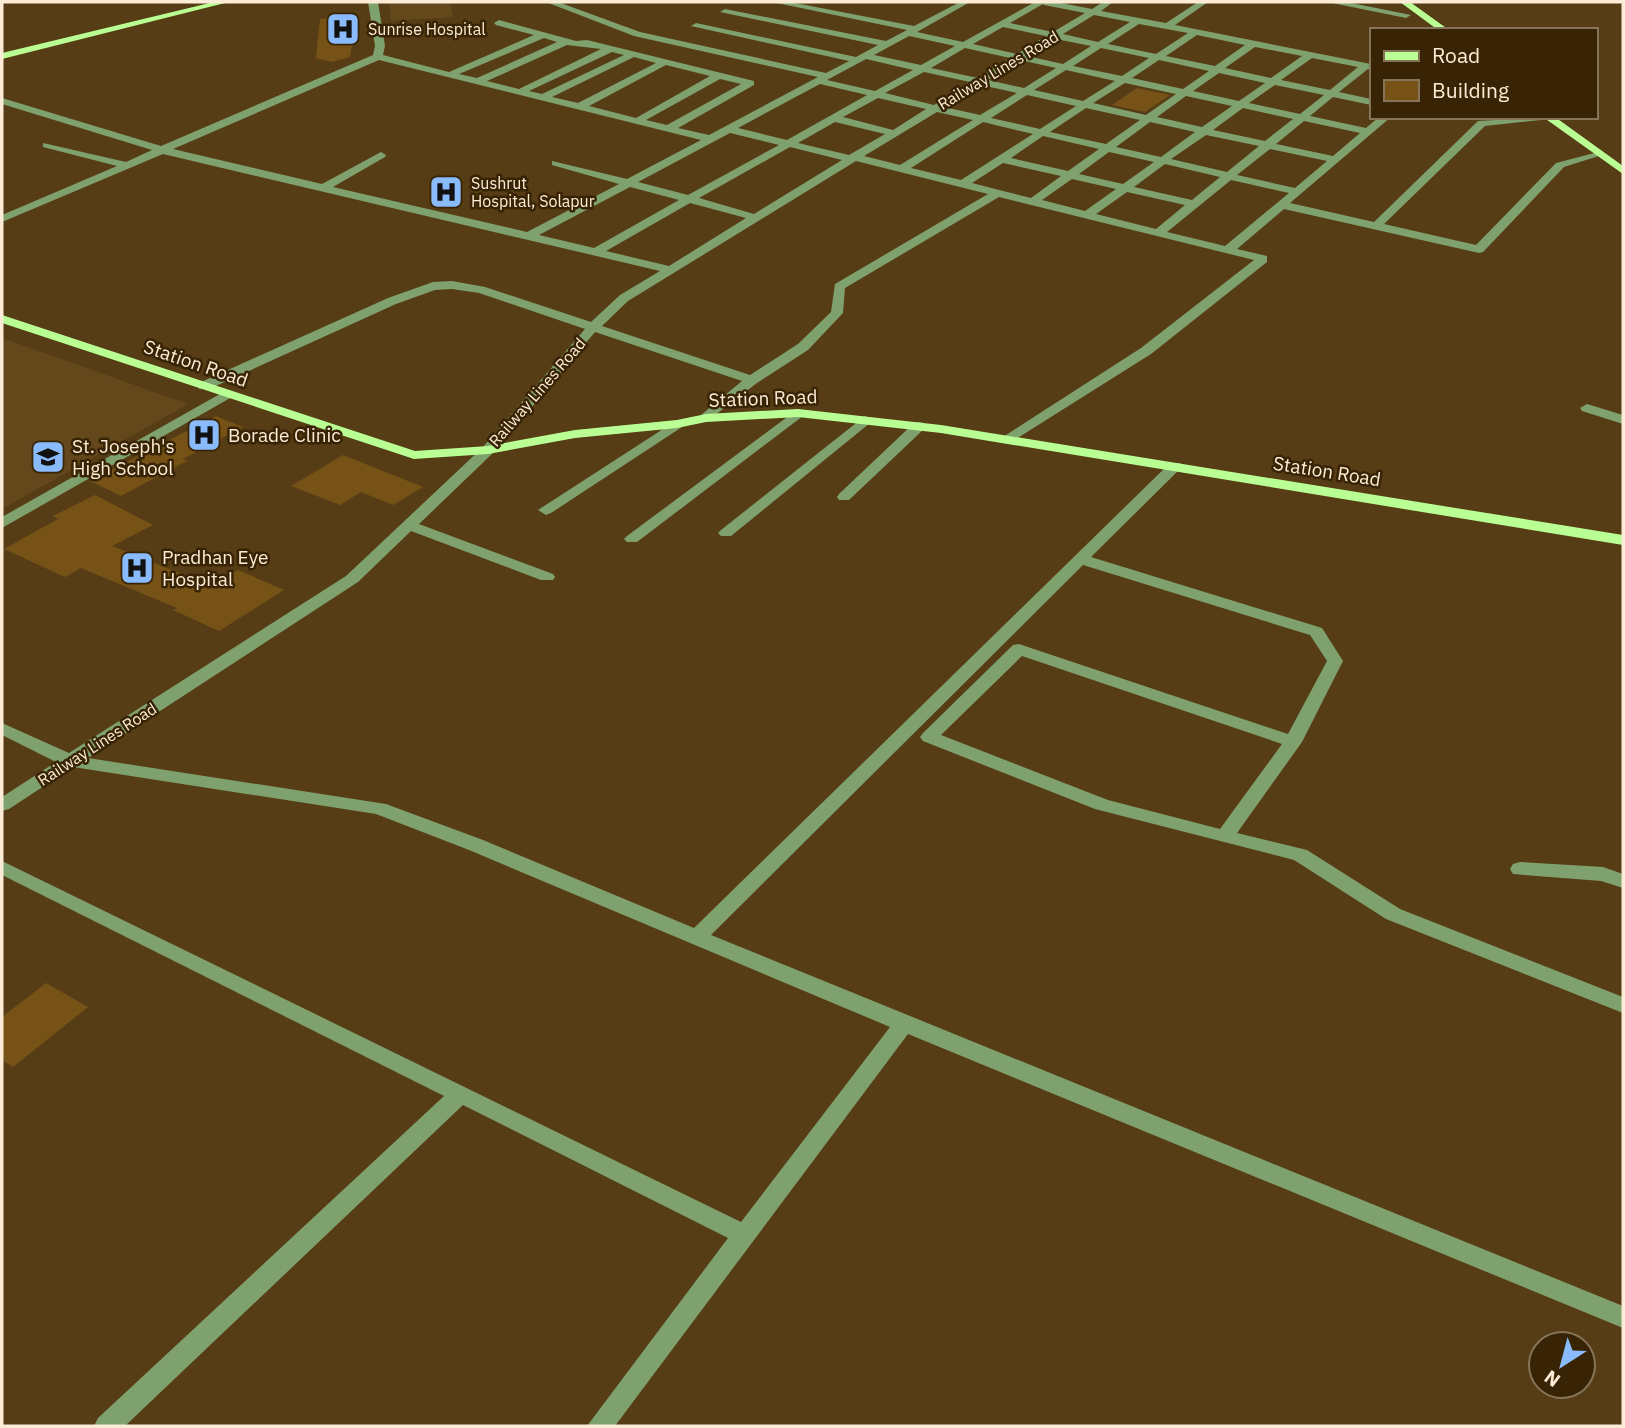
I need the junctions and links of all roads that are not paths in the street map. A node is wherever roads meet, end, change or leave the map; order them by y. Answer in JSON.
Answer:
{"nodes":[{"id":1,"x":224,"y":2,"type":"edge"},
{"id":2,"x":373,"y":2,"type":"edge"},
{"id":3,"x":551,"y":2,"type":"edge"},
{"id":4,"x":746,"y":2,"type":"edge"},
{"id":5,"x":777,"y":2,"type":"edge"},
{"id":6,"x":846,"y":2,"type":"edge"},
{"id":7,"x":966,"y":2,"type":"edge"},
{"id":8,"x":1043,"y":2,"type":"edge"},
{"id":9,"x":1110,"y":2,"type":"edge"},
{"id":10,"x":1204,"y":2,"type":"edge"},
{"id":11,"x":1332,"y":2,"type":"edge"},
{"id":12,"x":1387,"y":2,"type":"edge"},
{"id":13,"x":1404,"y":2,"type":"edge"},
{"id":14,"x":1095,"y":11,"type":"junction"},
{"id":15,"x":725,"y":12,"type":"junction"},
{"id":16,"x":828,"y":12,"type":"junction"},
{"id":17,"x":1406,"y":15,"type":"junction"},
{"id":18,"x":1139,"y":20,"type":"junction"},
{"id":19,"x":499,"y":23,"type":"dead end"},
{"id":20,"x":1000,"y":24,"type":"junction"},
{"id":21,"x":696,"y":26,"type":"junction"},
{"id":22,"x":1168,"y":26,"type":"junction"},
{"id":23,"x":799,"y":27,"type":"junction"},
{"id":24,"x":1423,"y":28,"type":"edge"},
{"id":25,"x":1441,"y":28,"type":"edge"},
{"id":26,"x":912,"y":31,"type":"junction"},
{"id":27,"x":1196,"y":32,"type":"junction"},
{"id":28,"x":543,"y":35,"type":"junction"},
{"id":29,"x":1055,"y":36,"type":"junction"},
{"id":30,"x":568,"y":41,"type":"junction"},
{"id":31,"x":667,"y":41,"type":"junction"},
{"id":32,"x":772,"y":42,"type":"junction"},
{"id":33,"x":1254,"y":43,"type":"junction"},
{"id":34,"x":583,"y":44,"type":"junction"},
{"id":35,"x":887,"y":44,"type":"junction"},
{"id":36,"x":963,"y":45,"type":"junction"},
{"id":37,"x":1099,"y":45,"type":"junction"},
{"id":38,"x":610,"y":48,"type":"junction"},
{"id":39,"x":633,"y":54,"type":"junction"},
{"id":40,"x":1310,"y":55,"type":"junction"},
{"id":41,"x":2,"y":57,"type":"edge"},
{"id":42,"x":378,"y":57,"type":"junction"},
{"id":43,"x":1019,"y":57,"type":"junction"},
{"id":44,"x":1157,"y":57,"type":"junction"},
{"id":45,"x":861,"y":58,"type":"junction"},
{"id":46,"x":665,"y":62,"type":"junction"},
{"id":47,"x":1369,"y":66,"type":"edge"},
{"id":48,"x":1066,"y":67,"type":"junction"},
{"id":49,"x":920,"y":69,"type":"junction"},
{"id":50,"x":1217,"y":69,"type":"junction"},
{"id":51,"x":449,"y":75,"type":"junction"},
{"id":52,"x":719,"y":75,"type":"junction"},
{"id":53,"x":822,"y":79,"type":"junction"},
{"id":54,"x":1123,"y":80,"type":"junction"},
{"id":55,"x":1273,"y":81,"type":"junction"},
{"id":56,"x":477,"y":82,"type":"junction"},
{"id":57,"x":977,"y":82,"type":"junction"},
{"id":58,"x":493,"y":86,"type":"junction"},
{"id":59,"x":520,"y":92,"type":"junction"},
{"id":60,"x":1024,"y":93,"type":"junction"},
{"id":61,"x":1184,"y":93,"type":"junction"},
{"id":62,"x":1332,"y":93,"type":"junction"},
{"id":63,"x":875,"y":94,"type":"junction"},
{"id":64,"x":542,"y":98,"type":"junction"},
{"id":65,"x":2,"y":101,"type":"edge"},
{"id":66,"x":1370,"y":102,"type":"edge"},
{"id":67,"x":1083,"y":105,"type":"junction"},
{"id":68,"x":1240,"y":105,"type":"junction"},
{"id":69,"x":579,"y":107,"type":"junction"},
{"id":70,"x":936,"y":107,"type":"junction"},
{"id":71,"x":832,"y":118,"type":"junction"},
{"id":72,"x":984,"y":118,"type":"junction"},
{"id":73,"x":1301,"y":118,"type":"junction"},
{"id":74,"x":1147,"y":119,"type":"junction"},
{"id":75,"x":1384,"y":119,"type":"edge"},
{"id":76,"x":1521,"y":119,"type":"edge"},
{"id":77,"x":1551,"y":119,"type":"edge"},
{"id":78,"x":1569,"y":119,"type":"edge"},
{"id":79,"x":637,"y":121,"type":"junction"},
{"id":80,"x":668,"y":128,"type":"junction"},
{"id":81,"x":728,"y":129,"type":"junction"},
{"id":82,"x":1203,"y":132,"type":"junction"},
{"id":83,"x":1368,"y":132,"type":"junction"},
{"id":84,"x":894,"y":133,"type":"junction"},
{"id":85,"x":1041,"y":133,"type":"junction"},
{"id":86,"x":710,"y":139,"type":"junction"},
{"id":87,"x":787,"y":143,"type":"junction"},
{"id":88,"x":47,"y":145,"type":"dead end"},
{"id":89,"x":1267,"y":145,"type":"junction"},
{"id":90,"x":1107,"y":148,"type":"junction"},
{"id":91,"x":162,"y":150,"type":"junction"},
{"id":92,"x":1598,"y":153,"type":"junction"},
{"id":93,"x":381,"y":155,"type":"dead end"},
{"id":94,"x":852,"y":158,"type":"junction"},
{"id":95,"x":1623,"y":158,"type":"edge"},
{"id":96,"x":1002,"y":159,"type":"junction"},
{"id":97,"x":1335,"y":160,"type":"junction"},
{"id":98,"x":1161,"y":162,"type":"junction"},
{"id":99,"x":556,"y":163,"type":"dead end"},
{"id":100,"x":127,"y":165,"type":"junction"},
{"id":101,"x":902,"y":169,"type":"junction"},
{"id":102,"x":1623,"y":171,"type":"edge"},
{"id":103,"x":1070,"y":175,"type":"junction"},
{"id":104,"x":1228,"y":176,"type":"junction"},
{"id":105,"x":626,"y":184,"type":"junction"},
{"id":106,"x":963,"y":184,"type":"junction"},
{"id":107,"x":323,"y":188,"type":"junction"},
{"id":108,"x":1125,"y":188,"type":"junction"},
{"id":109,"x":1298,"y":192,"type":"junction"},
{"id":110,"x":998,"y":193,"type":"junction"},
{"id":111,"x":688,"y":200,"type":"junction"},
{"id":112,"x":1032,"y":202,"type":"junction"},
{"id":113,"x":1194,"y":204,"type":"junction"},
{"id":114,"x":1282,"y":205,"type":"junction"},
{"id":115,"x":1087,"y":215,"type":"junction"},
{"id":116,"x":754,"y":217,"type":"junction"},
{"id":117,"x":2,"y":219,"type":"edge"},
{"id":118,"x":1376,"y":226,"type":"junction"},
{"id":119,"x":1158,"y":233,"type":"junction"},
{"id":120,"x":529,"y":236,"type":"junction"},
{"id":121,"x":1228,"y":250,"type":"junction"},
{"id":122,"x":595,"y":252,"type":"junction"},
{"id":123,"x":668,"y":269,"type":"junction"},
{"id":124,"x":2,"y":319,"type":"edge"},
{"id":125,"x":592,"y":328,"type":"junction"},
{"id":126,"x":752,"y":380,"type":"junction"},
{"id":127,"x":204,"y":386,"type":"junction"},
{"id":128,"x":227,"y":394,"type":"junction"},
{"id":129,"x":1587,"y":408,"type":"dead end"},
{"id":130,"x":798,"y":413,"type":"junction"},
{"id":131,"x":706,"y":418,"type":"junction"},
{"id":132,"x":865,"y":420,"type":"junction"},
{"id":133,"x":1623,"y":420,"type":"edge"},
{"id":134,"x":677,"y":424,"type":"junction"},
{"id":135,"x":919,"y":426,"type":"junction"},
{"id":136,"x":1008,"y":440,"type":"junction"},
{"id":137,"x":488,"y":450,"type":"junction"},
{"id":138,"x":1175,"y":466,"type":"junction"},
{"id":139,"x":844,"y":497,"type":"dead end"},
{"id":140,"x":546,"y":510,"type":"dead end"},
{"id":141,"x":2,"y":523,"type":"edge"},
{"id":142,"x":409,"y":525,"type":"junction"},
{"id":143,"x":726,"y":533,"type":"dead end"},
{"id":144,"x":632,"y":539,"type":"dead end"},
{"id":145,"x":1623,"y":540,"type":"edge"},
{"id":146,"x":1080,"y":559,"type":"junction"},
{"id":147,"x":547,"y":577,"type":"dead end"},
{"id":148,"x":2,"y":728,"type":"edge"},
{"id":149,"x":1293,"y":742,"type":"junction"},
{"id":150,"x":69,"y":761,"type":"junction"},
{"id":151,"x":2,"y":805,"type":"edge"},
{"id":152,"x":1225,"y":836,"type":"junction"},
{"id":153,"x":2,"y":867,"type":"edge"},
{"id":154,"x":1520,"y":869,"type":"dead end"},
{"id":155,"x":1623,"y":881,"type":"edge"},
{"id":156,"x":698,"y":936,"type":"junction"},
{"id":157,"x":1623,"y":1005,"type":"edge"},
{"id":158,"x":904,"y":1024,"type":"junction"},
{"id":159,"x":461,"y":1094,"type":"junction"},
{"id":160,"x":745,"y":1235,"type":"junction"},
{"id":161,"x":1623,"y":1317,"type":"edge"},
{"id":162,"x":107,"y":1426,"type":"edge"},
{"id":163,"x":600,"y":1426,"type":"edge"}],
"edges":[{"from":1,"to":41,"type":"main road"},
{"from":2,"to":42,"type":"street"},
{"from":3,"to":31,"type":"street"},
{"from":4,"to":15,"type":"street"},
{"from":5,"to":16,"type":"street"},
{"from":6,"to":16,"type":"street"},
{"from":7,"to":26,"type":"street"},
{"from":8,"to":14,"type":"street"},
{"from":8,"to":20,"type":"street"},
{"from":9,"to":14,"type":"street","name":"Railway Lines Road"},
{"from":10,"to":22,"type":"street"},
{"from":11,"to":17,"type":"street"},
{"from":12,"to":17,"type":"main road"},
{"from":13,"to":25,"type":"main road"},
{"from":14,"to":18,"type":"street"},
{"from":14,"to":29,"type":"street","name":"Railway Lines Road"},
{"from":15,"to":21,"type":"street"},
{"from":15,"to":23,"type":"street"},
{"from":16,"to":23,"type":"street"},
{"from":16,"to":26,"type":"street"},
{"from":17,"to":24,"type":"main road"},
{"from":18,"to":22,"type":"street"},
{"from":18,"to":37,"type":"street"},
{"from":19,"to":28,"type":"street"},
{"from":20,"to":29,"type":"street"},
{"from":20,"to":36,"type":"street"},
{"from":21,"to":31,"type":"street"},
{"from":21,"to":32,"type":"street"},
{"from":22,"to":27,"type":"street"},
{"from":23,"to":32,"type":"street"},
{"from":23,"to":35,"type":"street"},
{"from":26,"to":35,"type":"street"},
{"from":26,"to":36,"type":"street"},
{"from":27,"to":33,"type":"street"},
{"from":27,"to":44,"type":"street"},
{"from":28,"to":30,"type":"street"},
{"from":28,"to":51,"type":"street"},
{"from":29,"to":37,"type":"street"},
{"from":29,"to":43,"type":"street","name":"Railway Lines Road"},
{"from":30,"to":34,"type":"street"},
{"from":30,"to":56,"type":"street"},
{"from":31,"to":53,"type":"street"},
{"from":32,"to":45,"type":"street"},
{"from":33,"to":40,"type":"street"},
{"from":33,"to":50,"type":"street"},
{"from":34,"to":38,"type":"street"},
{"from":34,"to":58,"type":"street"},
{"from":35,"to":45,"type":"street"},
{"from":36,"to":43,"type":"street"},
{"from":36,"to":49,"type":"street"},
{"from":37,"to":44,"type":"street"},
{"from":37,"to":48,"type":"street"},
{"from":38,"to":39,"type":"street"},
{"from":38,"to":59,"type":"street"},
{"from":39,"to":46,"type":"street"},
{"from":39,"to":64,"type":"street"},
{"from":40,"to":47,"type":"street"},
{"from":40,"to":55,"type":"street"},
{"from":42,"to":51,"type":"street"},
{"from":42,"to":91,"type":"street"},
{"from":43,"to":48,"type":"street"},
{"from":43,"to":57,"type":"street","name":"Railway Lines Road"},
{"from":44,"to":50,"type":"street"},
{"from":44,"to":54,"type":"street"},
{"from":45,"to":49,"type":"street"},
{"from":45,"to":53,"type":"street"},
{"from":46,"to":52,"type":"street"},
{"from":46,"to":69,"type":"street"},
{"from":47,"to":62,"type":"street"},
{"from":48,"to":54,"type":"street"},
{"from":48,"to":60,"type":"street"},
{"from":49,"to":57,"type":"street"},
{"from":49,"to":63,"type":"street"},
{"from":50,"to":55,"type":"street"},
{"from":50,"to":61,"type":"street"},
{"from":51,"to":56,"type":"street"},
{"from":52,"to":79,"type":"street"},
{"from":52,"to":80,"type":"street"},
{"from":53,"to":63,"type":"street"},
{"from":53,"to":81,"type":"street"},
{"from":54,"to":61,"type":"street"},
{"from":54,"to":67,"type":"street"},
{"from":55,"to":62,"type":"street"},
{"from":55,"to":68,"type":"street"},
{"from":56,"to":58,"type":"street"},
{"from":57,"to":60,"type":"street"},
{"from":57,"to":70,"type":"street","name":"Railway Lines Road"},
{"from":58,"to":59,"type":"street"},
{"from":59,"to":64,"type":"street"},
{"from":60,"to":67,"type":"street"},
{"from":60,"to":72,"type":"street"},
{"from":61,"to":68,"type":"street"},
{"from":61,"to":74,"type":"street"},
{"from":62,"to":66,"type":"street"},
{"from":62,"to":73,"type":"street"},
{"from":63,"to":70,"type":"street"},
{"from":63,"to":71,"type":"street"},
{"from":64,"to":69,"type":"street"},
{"from":65,"to":91,"type":"street"},
{"from":67,"to":74,"type":"street"},
{"from":67,"to":85,"type":"street"},
{"from":68,"to":73,"type":"street"},
{"from":68,"to":82,"type":"street"},
{"from":69,"to":79,"type":"street"},
{"from":70,"to":72,"type":"street"},
{"from":70,"to":84,"type":"street","name":"Railway Lines Road"},
{"from":71,"to":84,"type":"street"},
{"from":71,"to":87,"type":"street"},
{"from":72,"to":85,"type":"street"},
{"from":72,"to":101,"type":"street"},
{"from":73,"to":83,"type":"street"},
{"from":73,"to":89,"type":"street"},
{"from":74,"to":82,"type":"street"},
{"from":74,"to":90,"type":"street"},
{"from":75,"to":83,"type":"street"},
{"from":76,"to":118,"type":"street"},
{"from":77,"to":92,"type":"main road"},
{"from":78,"to":95,"type":"main road"},
{"from":79,"to":80,"type":"street"},
{"from":80,"to":86,"type":"street"},
{"from":81,"to":86,"type":"street"},
{"from":81,"to":87,"type":"street"},
{"from":82,"to":89,"type":"street"},
{"from":82,"to":98,"type":"street"},
{"from":83,"to":97,"type":"street"},
{"from":84,"to":94,"type":"street","name":"Railway Lines Road"},
{"from":85,"to":90,"type":"street"},
{"from":85,"to":96,"type":"street"},
{"from":86,"to":105,"type":"street"},
{"from":87,"to":94,"type":"street"},
{"from":87,"to":111,"type":"street"},
{"from":88,"to":100,"type":"street"},
{"from":89,"to":97,"type":"street"},
{"from":89,"to":104,"type":"street"},
{"from":90,"to":98,"type":"street"},
{"from":90,"to":103,"type":"street"},
{"from":91,"to":100,"type":"street"},
{"from":91,"to":107,"type":"street"},
{"from":92,"to":102,"type":"main road"},
{"from":92,"to":118,"type":"street"},
{"from":93,"to":107,"type":"street"},
{"from":94,"to":101,"type":"street"},
{"from":94,"to":116,"type":"street","name":"Railway Lines Road"},
{"from":96,"to":103,"type":"street"},
{"from":96,"to":106,"type":"street"},
{"from":97,"to":109,"type":"street"},
{"from":98,"to":104,"type":"street"},
{"from":98,"to":108,"type":"street"},
{"from":99,"to":105,"type":"street"},
{"from":100,"to":117,"type":"street"},
{"from":101,"to":106,"type":"street"},
{"from":103,"to":108,"type":"street"},
{"from":103,"to":112,"type":"street"},
{"from":104,"to":109,"type":"street"},
{"from":104,"to":113,"type":"street"},
{"from":105,"to":111,"type":"street"},
{"from":105,"to":120,"type":"street"},
{"from":106,"to":110,"type":"street"},
{"from":107,"to":120,"type":"street"},
{"from":108,"to":113,"type":"street"},
{"from":108,"to":115,"type":"street"},
{"from":109,"to":114,"type":"street"},
{"from":110,"to":112,"type":"street"},
{"from":110,"to":126,"type":"street"},
{"from":111,"to":116,"type":"street"},
{"from":111,"to":122,"type":"street"},
{"from":112,"to":115,"type":"street"},
{"from":113,"to":119,"type":"street"},
{"from":114,"to":118,"type":"street"},
{"from":114,"to":121,"type":"street"},
{"from":115,"to":119,"type":"street"},
{"from":116,"to":123,"type":"street","name":"Railway Lines Road"},
{"from":119,"to":121,"type":"street"},
{"from":120,"to":122,"type":"street"},
{"from":121,"to":136,"type":"street"},
{"from":122,"to":123,"type":"street"},
{"from":123,"to":125,"type":"street","name":"Railway Lines Road"},
{"from":124,"to":127,"type":"main road","name":"Station Road"},
{"from":125,"to":126,"type":"street"},
{"from":125,"to":127,"type":"street"},
{"from":125,"to":137,"type":"street","name":"Railway Lines Road"},
{"from":126,"to":131,"type":"street"},
{"from":127,"to":128,"type":"main road","name":"Station Road"},
{"from":128,"to":137,"type":"main road","name":"Station Road"},
{"from":128,"to":141,"type":"street"},
{"from":129,"to":133,"type":"street"},
{"from":130,"to":131,"type":"main road","name":"Station Road"},
{"from":130,"to":132,"type":"main road","name":"Station Road"},
{"from":130,"to":144,"type":"street"},
{"from":131,"to":134,"type":"main road","name":"Station Road"},
{"from":132,"to":135,"type":"main road","name":"Station Road"},
{"from":132,"to":143,"type":"street"},
{"from":134,"to":137,"type":"main road","name":"Station Road"},
{"from":134,"to":140,"type":"street"},
{"from":135,"to":136,"type":"main road","name":"Station Road"},
{"from":135,"to":139,"type":"street"},
{"from":136,"to":138,"type":"main road","name":"Station Road"},
{"from":137,"to":142,"type":"street","name":"Railway Lines Road"},
{"from":138,"to":145,"type":"main road","name":"Station Road"},
{"from":138,"to":146,"type":"street"},
{"from":142,"to":147,"type":"street"},
{"from":142,"to":150,"type":"street","name":"Railway Lines Road"},
{"from":146,"to":149,"type":"street"},
{"from":146,"to":156,"type":"street"},
{"from":148,"to":150,"type":"street"},
{"from":149,"to":152,"type":"street"},
{"from":149,"to":152,"type":"street"},
{"from":150,"to":151,"type":"street","name":"Railway Lines Road"},
{"from":150,"to":156,"type":"street"},
{"from":152,"to":157,"type":"street"},
{"from":153,"to":159,"type":"street"},
{"from":154,"to":155,"type":"street"},
{"from":156,"to":158,"type":"street"},
{"from":158,"to":160,"type":"street"},
{"from":158,"to":161,"type":"street"},
{"from":159,"to":160,"type":"street"},
{"from":159,"to":162,"type":"street"},
{"from":160,"to":163,"type":"street"}]}
